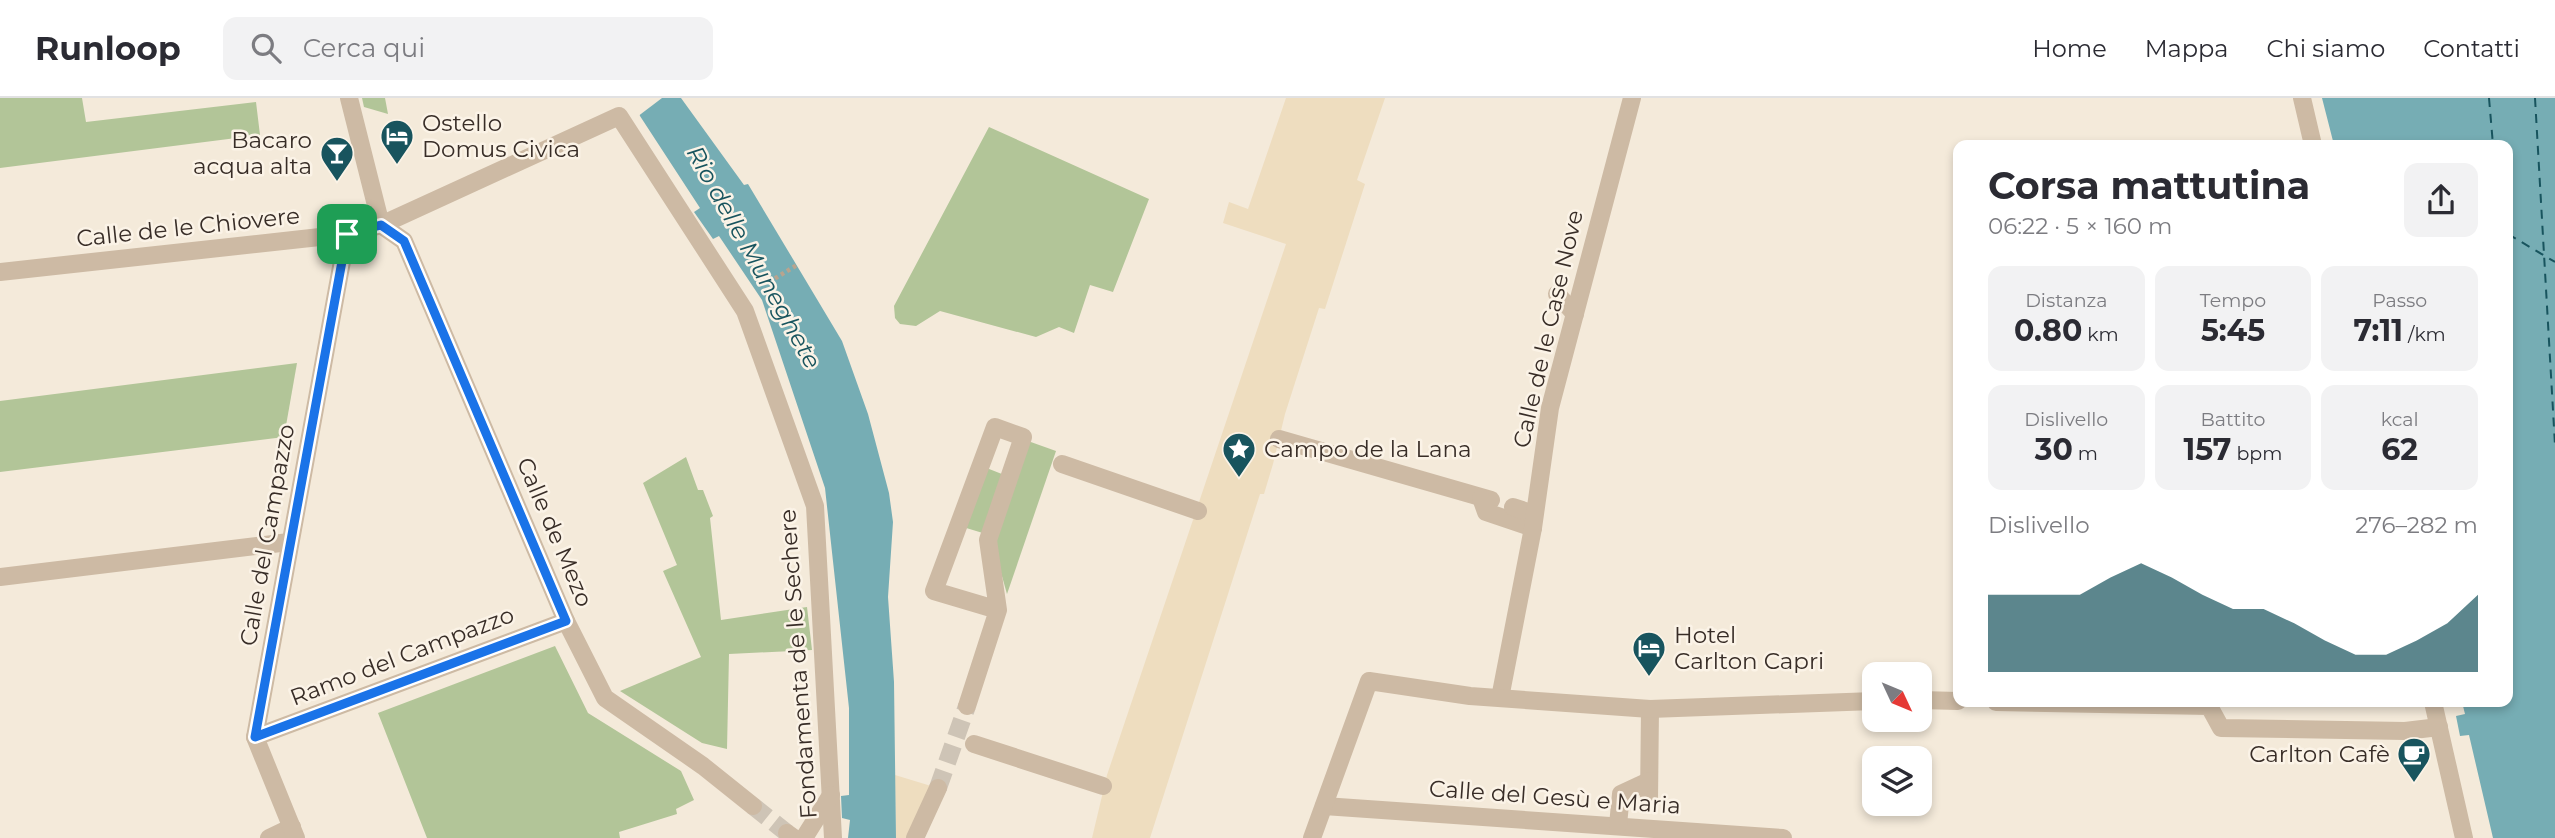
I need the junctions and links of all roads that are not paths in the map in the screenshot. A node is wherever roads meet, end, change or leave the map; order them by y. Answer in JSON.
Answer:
{"nodes":[{"id":1,"x":349,"y":98,"type":"edge"},
{"id":2,"x":1632,"y":98,"type":"edge"},
{"id":3,"x":2302,"y":98,"type":"edge"},
{"id":4,"x":619,"y":116,"type":"joint"},
{"id":5,"x":2312,"y":140,"type":"edge"},
{"id":6,"x":381,"y":225,"type":"junction"},
{"id":7,"x":347,"y":234,"type":"junction"},
{"id":8,"x":0,"y":272,"type":"edge"},
{"id":9,"x":1557,"y":294,"type":"dead end"},
{"id":10,"x":1575,"y":314,"type":"junction"},
{"id":11,"x":1279,"y":439,"type":"dead end"},
{"id":12,"x":982,"y":462,"type":"junction"},
{"id":13,"x":1062,"y":464,"type":"dead end"},
{"id":14,"x":1011,"y":473,"type":"junction"},
{"id":15,"x":1513,"y":507,"type":"dead end"},
{"id":16,"x":1198,"y":512,"type":"dead end"},
{"id":17,"x":1534,"y":521,"type":"junction"},
{"id":18,"x":958,"y":530,"type":"junction"},
{"id":19,"x":988,"y":540,"type":"junction"},
{"id":20,"x":289,"y":542,"type":"junction"},
{"id":21,"x":0,"y":577,"type":"edge"},
{"id":22,"x":997,"y":605,"type":"junction"},
{"id":23,"x":566,"y":621,"type":"junction"},
{"id":24,"x":1500,"y":698,"type":"junction"},
{"id":25,"x":1932,"y":700,"type":"edge"},
{"id":26,"x":1862,"y":701,"type":"edge"},
{"id":27,"x":1953,"y":701,"type":"edge"},
{"id":28,"x":967,"y":706,"type":"tunnel mouth"},
{"id":29,"x":2209,"y":707,"type":"edge"},
{"id":30,"x":2434,"y":707,"type":"edge"},
{"id":31,"x":1650,"y":709,"type":"junction"},
{"id":32,"x":2439,"y":727,"type":"junction"},
{"id":33,"x":255,"y":737,"type":"junction"},
{"id":34,"x":974,"y":744,"type":"dead end"},
{"id":35,"x":1649,"y":781,"type":"junction"},
{"id":36,"x":1103,"y":786,"type":"dead end"},
{"id":37,"x":938,"y":788,"type":"tunnel mouth"},
{"id":38,"x":831,"y":795,"type":"junction"},
{"id":39,"x":753,"y":806,"type":"tunnel mouth"},
{"id":40,"x":1324,"y":806,"type":"junction"},
{"id":41,"x":1649,"y":814,"type":"junction"},
{"id":42,"x":1618,"y":825,"type":"junction"},
{"id":43,"x":294,"y":833,"type":"edge"},
{"id":44,"x":795,"y":836,"type":"edge"},
{"id":45,"x":1762,"y":837,"type":"edge"},
{"id":46,"x":269,"y":838,"type":"edge"},
{"id":47,"x":833,"y":838,"type":"edge"},
{"id":48,"x":915,"y":838,"type":"edge"},
{"id":49,"x":1312,"y":838,"type":"edge"},
{"id":50,"x":1783,"y":838,"type":"edge"},
{"id":51,"x":2465,"y":838,"type":"edge"}],
"edges":[{"from":1,"to":6,"type":"street"},
{"from":2,"to":10,"type":"street","name":"Calle de le Case Nove"},
{"from":3,"to":5,"type":"street"},
{"from":4,"to":6,"type":"street","name":"Calle de le Chiovere"},
{"from":4,"to":38,"type":"street","name":"Fondamenta de le Sechere"},
{"from":6,"to":7,"type":"street","name":"Calle de le Chiovere"},
{"from":6,"to":23,"type":"street","name":"Calle de Mezo"},
{"from":7,"to":8,"type":"street","name":"Calle de le Chiovere"},
{"from":7,"to":20,"type":"street","name":"Calle del Campazzo"},
{"from":9,"to":10,"type":"street"},
{"from":10,"to":17,"type":"street","name":"Calle de le Case Nove"},
{"from":11,"to":17,"type":"street"},
{"from":12,"to":14,"type":"street"},
{"from":12,"to":14,"type":"street"},
{"from":12,"to":18,"type":"street"},
{"from":13,"to":16,"type":"street"},
{"from":14,"to":19,"type":"street"},
{"from":15,"to":17,"type":"street"},
{"from":17,"to":24,"type":"street","name":"Calle de le Case Nove"},
{"from":18,"to":19,"type":"street"},
{"from":18,"to":22,"type":"street"},
{"from":19,"to":22,"type":"street"},
{"from":20,"to":21,"type":"street"},
{"from":20,"to":33,"type":"street","name":"Calle del Campazzo"},
{"from":22,"to":28,"type":"street"},
{"from":23,"to":33,"type":"street","name":"Ramo del Campazzo"},
{"from":23,"to":39,"type":"street","name":"Calle de Mezo"},
{"from":24,"to":31,"type":"street"},
{"from":24,"to":40,"type":"street"},
{"from":25,"to":27,"type":"street"},
{"from":26,"to":31,"type":"street"},
{"from":29,"to":32,"type":"street"},
{"from":30,"to":32,"type":"street"},
{"from":31,"to":35,"type":"street"},
{"from":32,"to":51,"type":"street"},
{"from":33,"to":43,"type":"street"},
{"from":34,"to":36,"type":"street"},
{"from":35,"to":41,"type":"street"},
{"from":35,"to":42,"type":"street"},
{"from":37,"to":48,"type":"street"},
{"from":38,"to":44,"type":"street"},
{"from":38,"to":47,"type":"street","name":"Fondamenta de le Sechere"},
{"from":40,"to":42,"type":"street","name":"Calle del Gesù e Maria"},
{"from":40,"to":49,"type":"street"},
{"from":41,"to":42,"type":"street","name":"Calle del Gesù e Maria"},
{"from":41,"to":45,"type":"street","name":"Calle del Gesù e Maria"},
{"from":43,"to":46,"type":"street"},
{"from":45,"to":50,"type":"street","name":"Calle del Gesù e Maria"}]}
